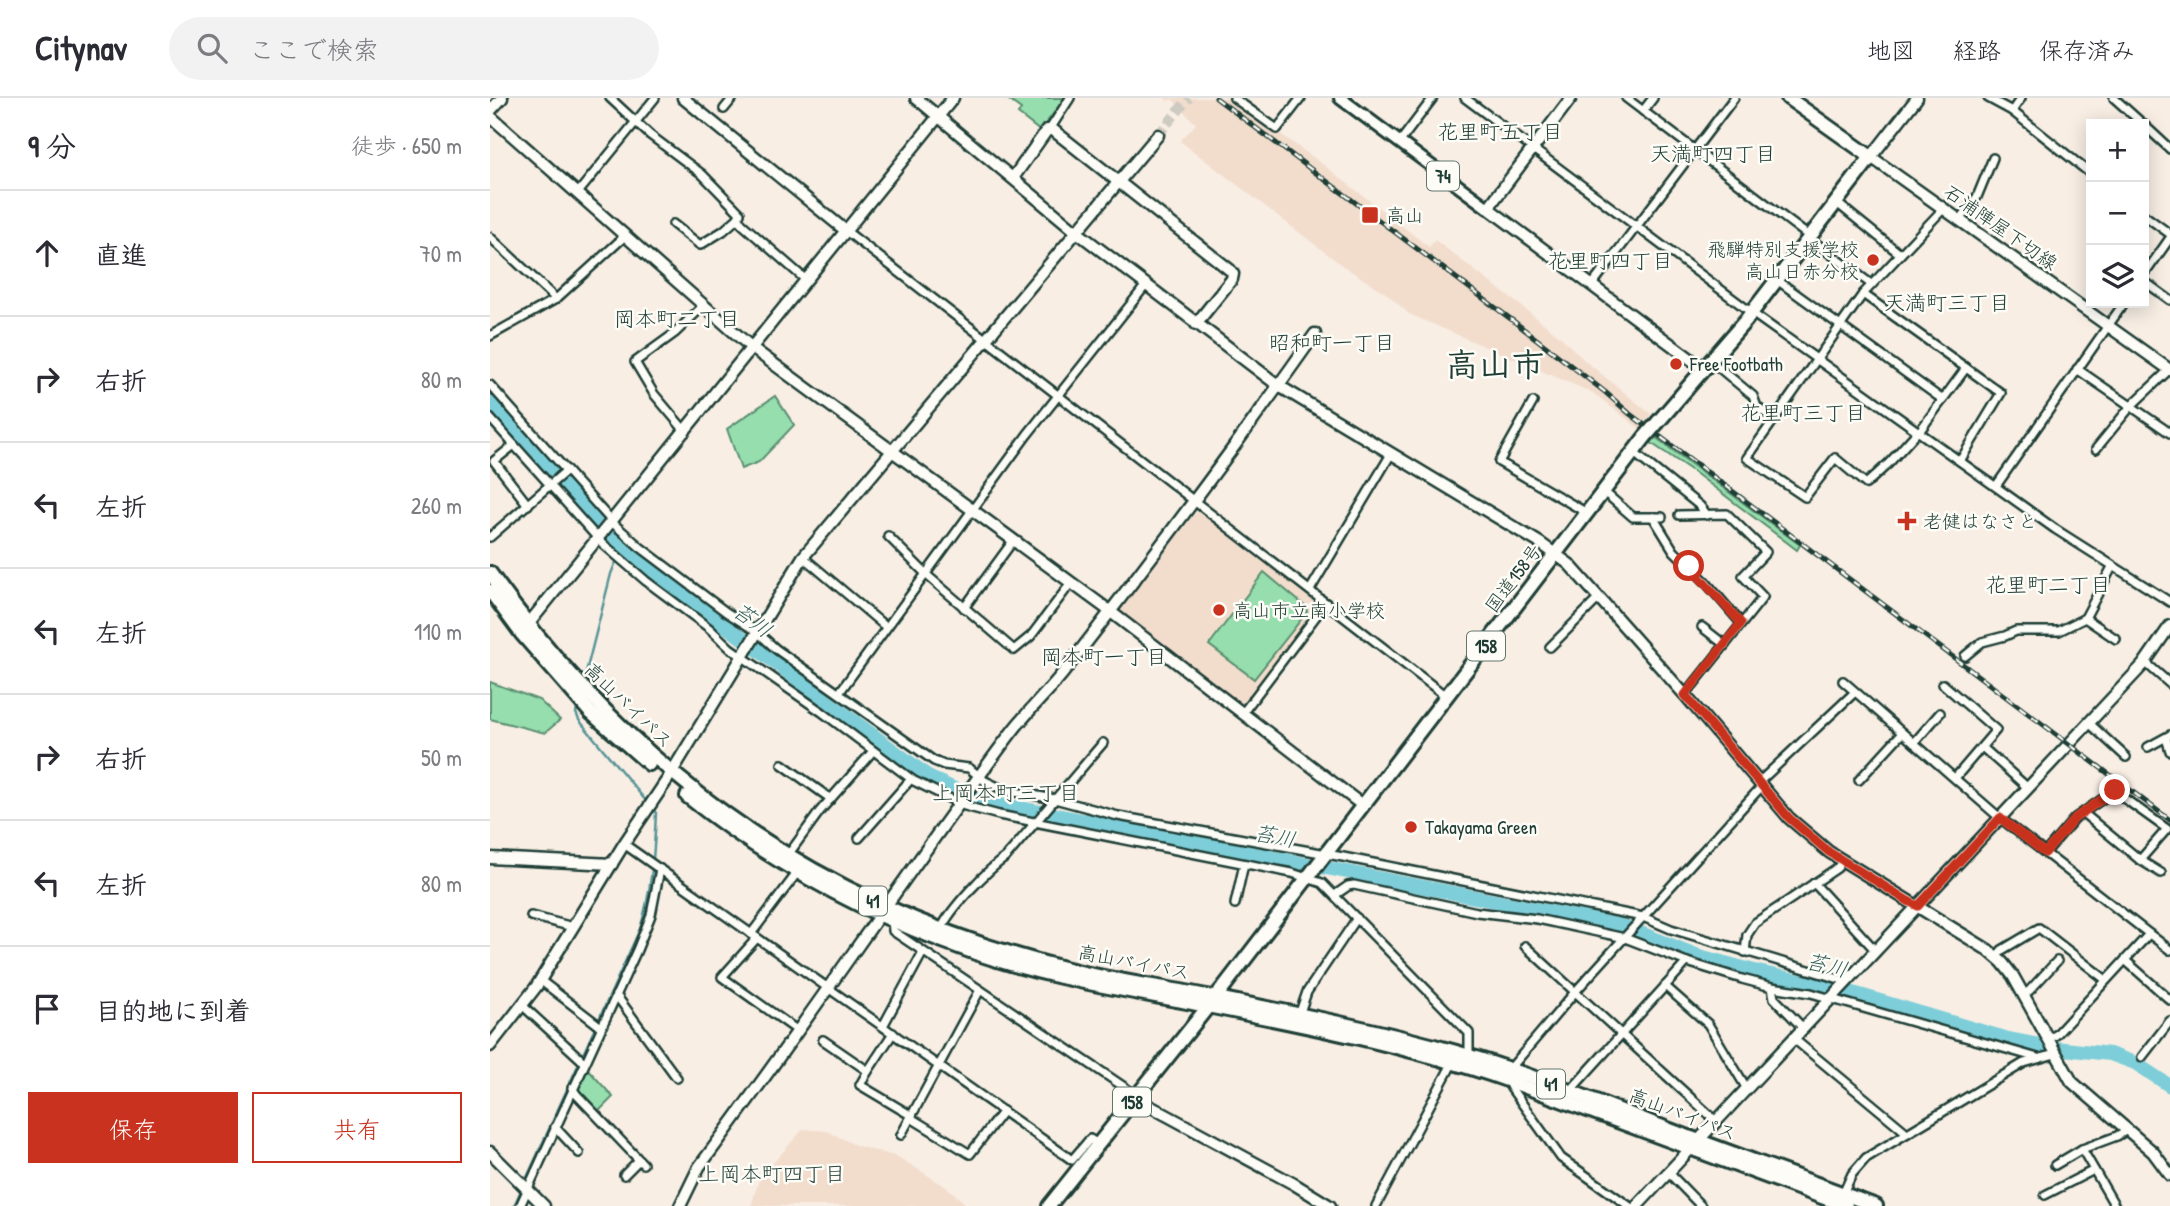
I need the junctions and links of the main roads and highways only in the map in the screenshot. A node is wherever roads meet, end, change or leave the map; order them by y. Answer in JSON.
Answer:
{"nodes":[{"id":1,"x":1340,"y":98,"type":"edge"},
{"id":2,"x":1788,"y":98,"type":"edge"},
{"id":3,"x":1488,"y":208,"type":"road end"},
{"id":4,"x":490,"y":573,"type":"edge"},
{"id":5,"x":490,"y":591,"type":"edge"},
{"id":6,"x":524,"y":629,"type":"junction"},
{"id":7,"x":669,"y":777,"type":"junction"},
{"id":8,"x":886,"y":914,"type":"junction"},
{"id":9,"x":1211,"y":1002,"type":"junction"},
{"id":10,"x":1508,"y":1075,"type":"junction"},
{"id":11,"x":1694,"y":1144,"type":"junction"},
{"id":12,"x":1840,"y":1202,"type":"edge"},
{"id":13,"x":1049,"y":1206,"type":"edge"},
{"id":14,"x":1876,"y":1206,"type":"edge"}],
"edges":[{"from":1,"to":3,"type":"main road","number":"74"},
{"from":2,"to":9,"type":"highway","name":"国道158号","number":"158","bridge":true},
{"from":4,"to":6,"type":"highway","name":"高山バイパス","number":"41"},
{"from":5,"to":6,"type":"highway","name":"高山バイパス","number":"41"},
{"from":6,"to":7,"type":"highway","name":"高山バイパス","number":"41"},
{"from":7,"to":8,"type":"highway","name":"高山バイパス","number":"41"},
{"from":7,"to":8,"type":"highway","name":"高山バイパス","number":"41"},
{"from":8,"to":9,"type":"highway","name":"高山バイパス","number":"41"},
{"from":8,"to":9,"type":"highway","name":"高山バイパス","number":"41"},
{"from":9,"to":10,"type":"highway","name":"高山バイパス","number":"41"},
{"from":9,"to":10,"type":"highway","name":"高山バイパス","number":"41"},
{"from":9,"to":13,"type":"highway","name":"国道158号","number":"158"},
{"from":10,"to":11,"type":"highway","name":"高山バイパス","number":"41"},
{"from":10,"to":11,"type":"highway","name":"高山バイパス","number":"41"},
{"from":11,"to":12,"type":"highway","name":"高山バイパス","number":"41"},
{"from":12,"to":14,"type":"highway","name":"高山バイパス","number":"41"}]}
